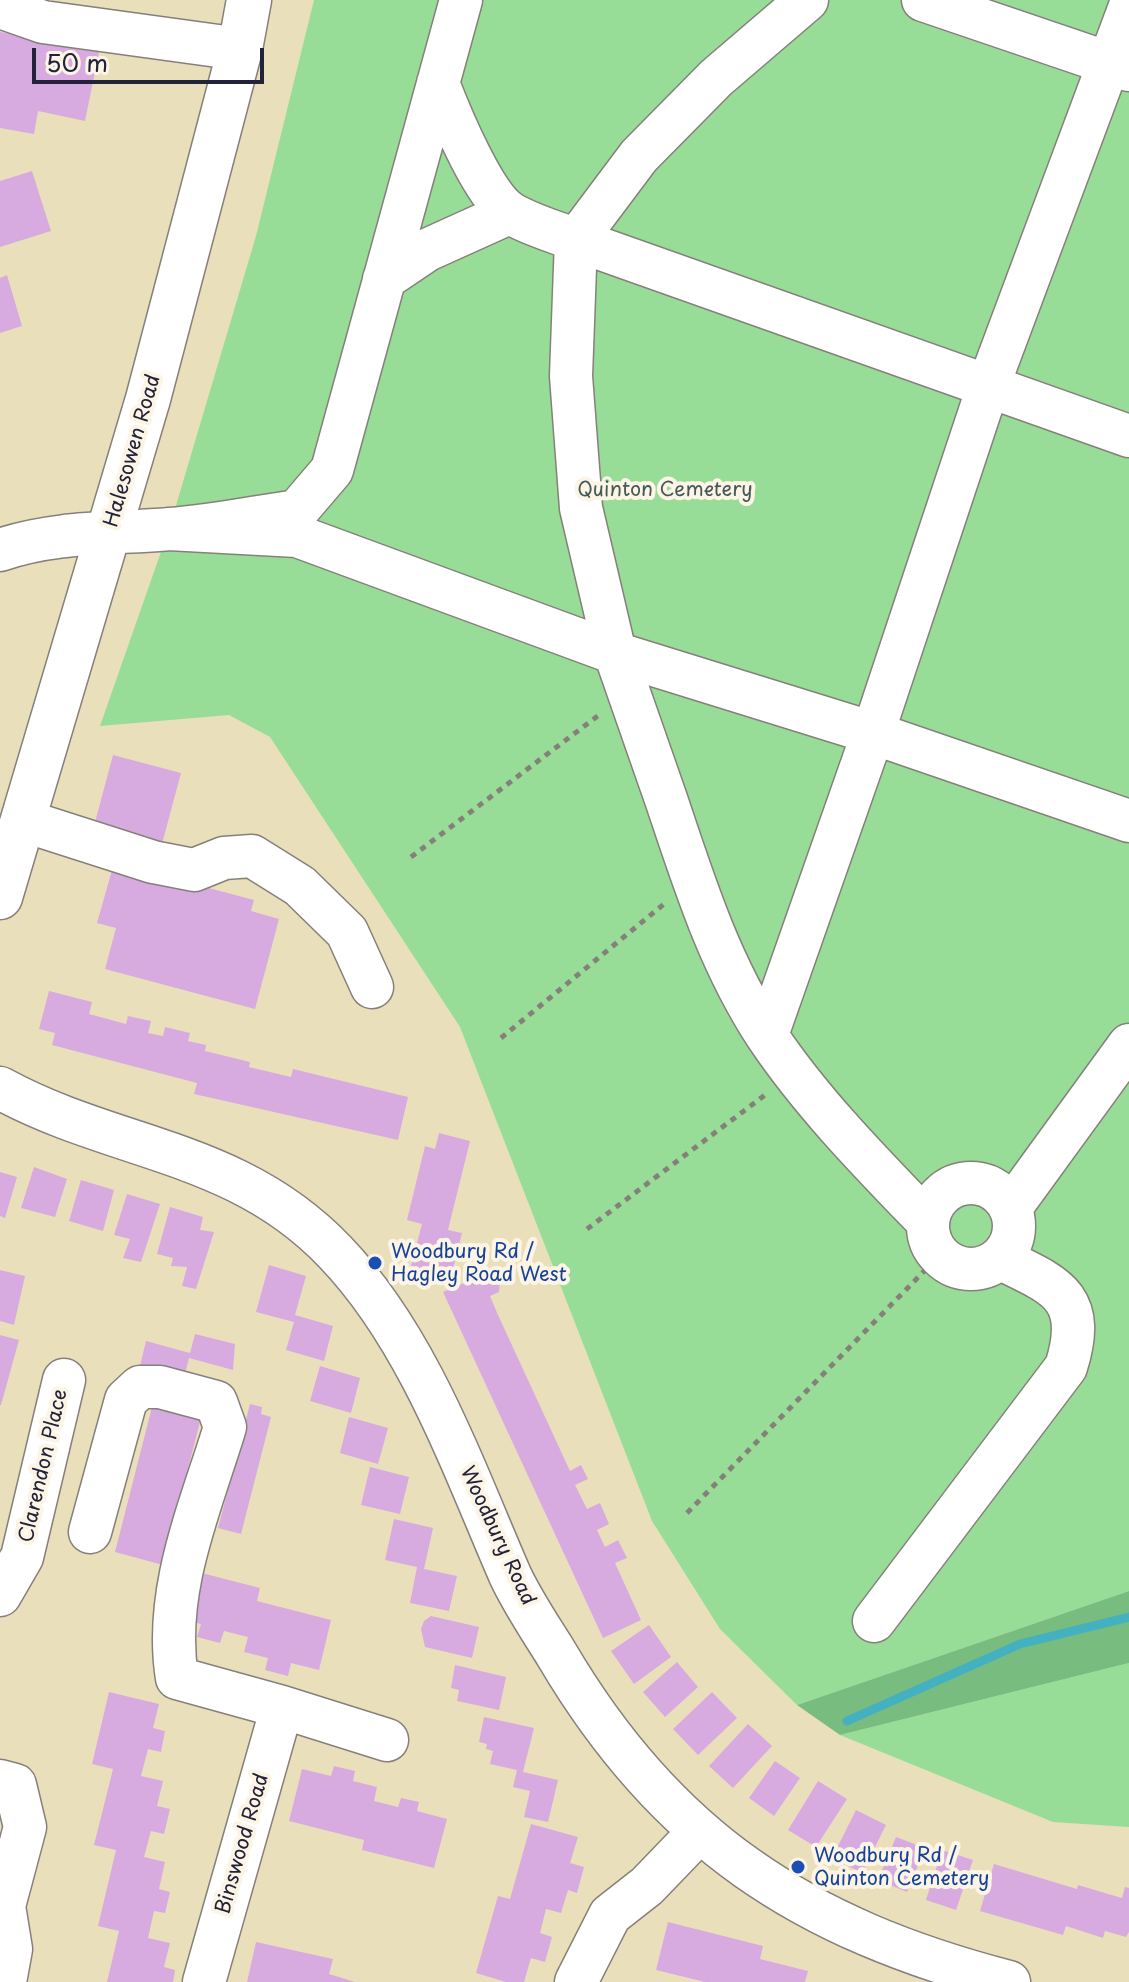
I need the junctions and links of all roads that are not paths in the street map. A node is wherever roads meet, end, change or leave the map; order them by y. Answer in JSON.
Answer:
{"nodes":[{"id":1,"x":249,"y":0,"type":"edge"},
{"id":2,"x":461,"y":0,"type":"edge"},
{"id":3,"x":807,"y":0,"type":"edge"},
{"id":4,"x":923,"y":0,"type":"edge"},
{"id":5,"x":0,"y":7,"type":"edge"},
{"id":6,"x":1129,"y":9,"type":"edge"},
{"id":7,"x":240,"y":49,"type":"junction"},
{"id":8,"x":1119,"y":67,"type":"edge"},
{"id":9,"x":438,"y":83,"type":"junction"},
{"id":10,"x":509,"y":213,"type":"junction"},
{"id":11,"x":576,"y":240,"type":"junction"},
{"id":12,"x":384,"y":279,"type":"junction"},
{"id":13,"x":989,"y":384,"type":"junction"},
{"id":14,"x":1129,"y":436,"type":"edge"},
{"id":15,"x":169,"y":529,"type":"junction"},
{"id":16,"x":110,"y":531,"type":"junction"},
{"id":17,"x":0,"y":550,"type":"edge"},
{"id":18,"x":615,"y":653,"type":"junction"},
{"id":19,"x":873,"y":733,"type":"junction"},
{"id":20,"x":25,"y":821,"type":"junction"},
{"id":21,"x":1129,"y":821,"type":"edge"},
{"id":22,"x":1,"y":892,"type":"edge"},
{"id":23,"x":372,"y":987,"type":"dead end"},
{"id":24,"x":767,"y":1035,"type":"junction"},
{"id":25,"x":1129,"y":1045,"type":"edge"},
{"id":26,"x":0,"y":1088,"type":"edge"},
{"id":27,"x":20,"y":1114,"type":"edge"},
{"id":28,"x":1012,"y":1206,"type":"junction"},
{"id":29,"x":932,"y":1238,"type":"junction"},
{"id":30,"x":1001,"y":1259,"type":"junction"},
{"id":31,"x":64,"y":1380,"type":"dead end"},
{"id":32,"x":90,"y":1532,"type":"dead end"},
{"id":33,"x":0,"y":1595,"type":"edge"},
{"id":34,"x":874,"y":1621,"type":"dead end"},
{"id":35,"x":282,"y":1707,"type":"junction"},
{"id":36,"x":387,"y":1740,"type":"dead end"},
{"id":37,"x":0,"y":1781,"type":"edge"},
{"id":38,"x":699,"y":1832,"type":"junction"},
{"id":39,"x":954,"y":1975,"type":"edge"},
{"id":40,"x":5,"y":1982,"type":"edge"},
{"id":41,"x":204,"y":1982,"type":"edge"},
{"id":42,"x":576,"y":1982,"type":"edge"},
{"id":43,"x":1009,"y":1982,"type":"edge"}],
"edges":[{"from":1,"to":7,"type":"highway","name":"Halesowen Road"},
{"from":2,"to":9,"type":"street"},
{"from":3,"to":11,"type":"street"},
{"from":4,"to":8,"type":"street"},
{"from":5,"to":7,"type":"street"},
{"from":6,"to":8,"type":"street"},
{"from":7,"to":16,"type":"highway","name":"Halesowen Road"},
{"from":8,"to":13,"type":"street"},
{"from":9,"to":10,"type":"street"},
{"from":9,"to":12,"type":"street"},
{"from":10,"to":11,"type":"street"},
{"from":10,"to":12,"type":"street"},
{"from":11,"to":13,"type":"street"},
{"from":11,"to":18,"type":"street"},
{"from":12,"to":15,"type":"street"},
{"from":13,"to":14,"type":"street"},
{"from":13,"to":19,"type":"street"},
{"from":15,"to":16,"type":"street"},
{"from":15,"to":18,"type":"street"},
{"from":16,"to":17,"type":"street"},
{"from":16,"to":20,"type":"highway","name":"Halesowen Road"},
{"from":18,"to":19,"type":"street"},
{"from":18,"to":24,"type":"street"},
{"from":19,"to":21,"type":"street"},
{"from":19,"to":24,"type":"street"},
{"from":20,"to":22,"type":"highway","name":"Halesowen Road"},
{"from":20,"to":23,"type":"street"},
{"from":24,"to":29,"type":"street"},
{"from":25,"to":28,"type":"street"},
{"from":26,"to":27,"type":"street","name":"Woodbury Road"},
{"from":27,"to":38,"type":"street","name":"Woodbury Road"},
{"from":28,"to":29,"type":"street"},
{"from":28,"to":30,"type":"street"},
{"from":29,"to":30,"type":"street"},
{"from":30,"to":34,"type":"street"},
{"from":31,"to":33,"type":"street","name":"Clarendon Place"},
{"from":32,"to":35,"type":"street"},
{"from":35,"to":36,"type":"street"},
{"from":35,"to":41,"type":"street","name":"Binswood Road"},
{"from":37,"to":40,"type":"street"},
{"from":38,"to":39,"type":"street","name":"Woodbury Road"},
{"from":38,"to":42,"type":"street"},
{"from":39,"to":43,"type":"street","name":"Woodbury Road"}]}
